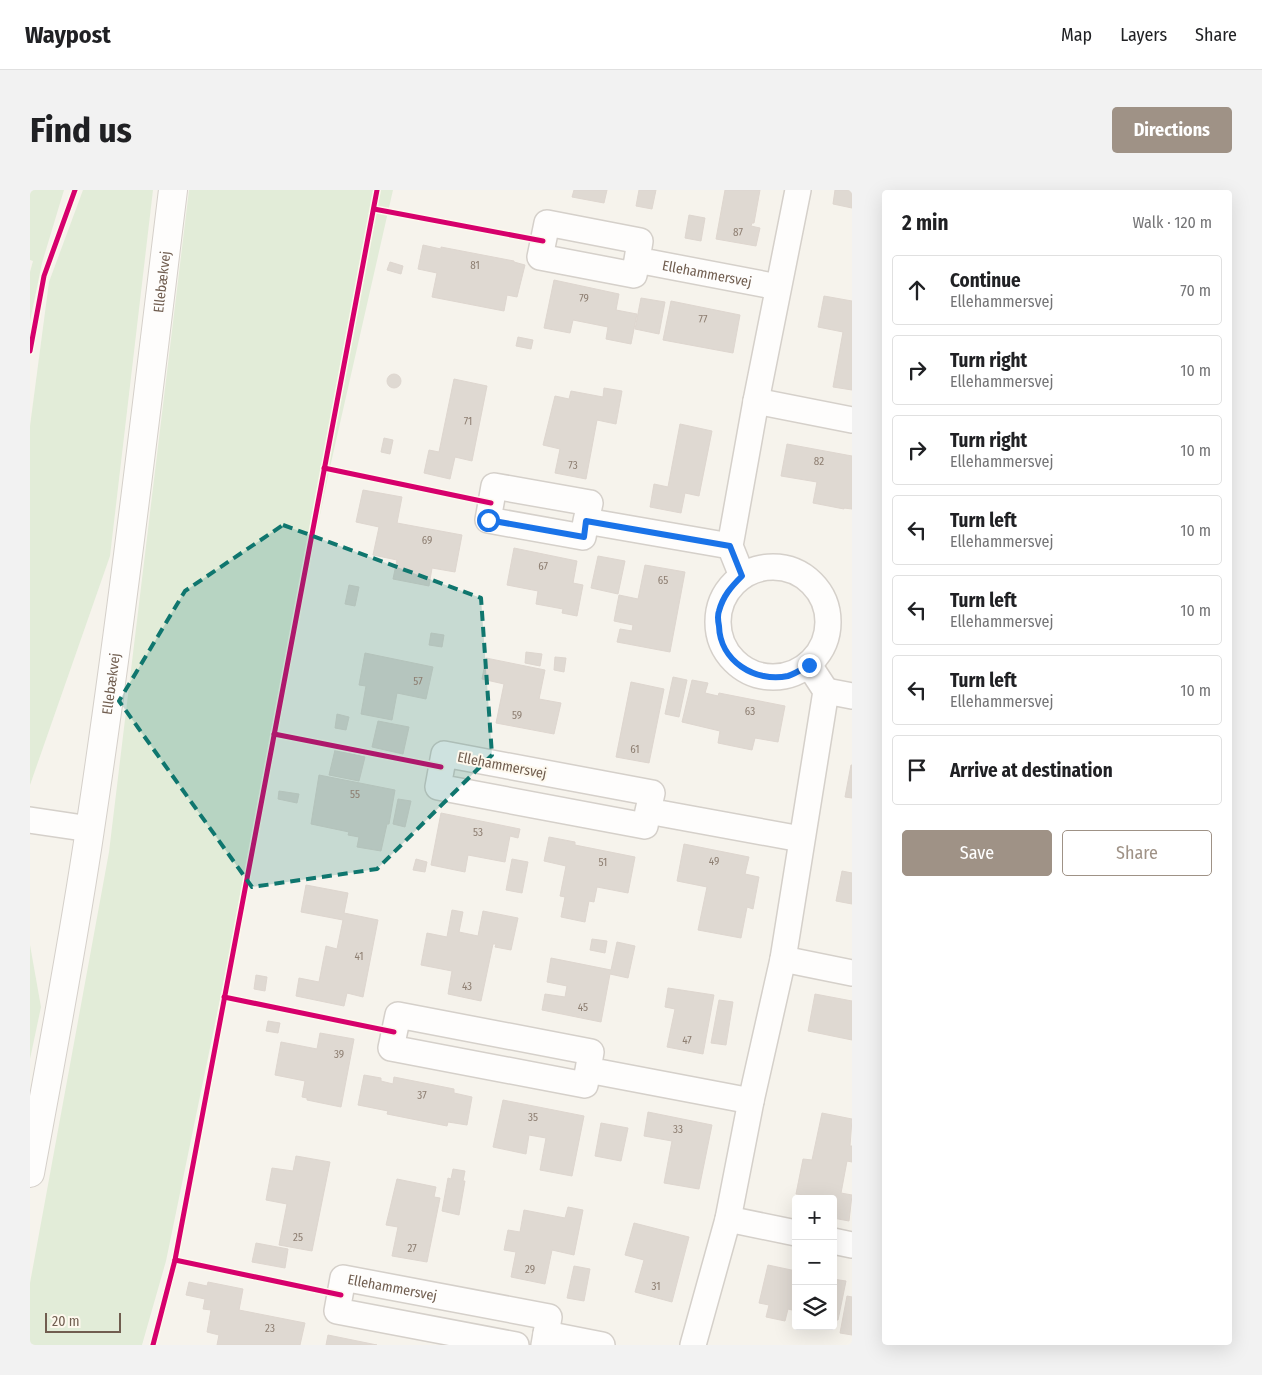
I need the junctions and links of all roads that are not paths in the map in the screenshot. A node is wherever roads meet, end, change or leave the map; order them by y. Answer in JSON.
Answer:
{"nodes":[{"id":1,"x":174,"y":190,"type":"edge"},
{"id":2,"x":798,"y":190,"type":"edge"},
{"id":3,"x":637,"y":260,"type":"dead end"},
{"id":4,"x":778,"y":287,"type":"junction"},
{"id":5,"x":756,"y":402,"type":"junction"},
{"id":6,"x":852,"y":420,"type":"edge"},
{"id":7,"x":586,"y":521,"type":"dead end"},
{"id":8,"x":730,"y":546,"type":"junction"},
{"id":9,"x":742,"y":576,"type":"junction"},
{"id":10,"x":809,"y":665,"type":"junction"},
{"id":11,"x":826,"y":691,"type":"junction"},
{"id":12,"x":852,"y":696,"type":"edge"},
{"id":13,"x":648,"y":811,"type":"junction"},
{"id":14,"x":30,"y":820,"type":"edge"},
{"id":15,"x":90,"y":829,"type":"junction"},
{"id":16,"x":801,"y":840,"type":"junction"},
{"id":17,"x":783,"y":959,"type":"junction"},
{"id":18,"x":852,"y":973,"type":"edge"},
{"id":19,"x":588,"y":1070,"type":"junction"},
{"id":20,"x":750,"y":1101,"type":"junction"},
{"id":21,"x":30,"y":1173,"type":"edge"},
{"id":22,"x":728,"y":1219,"type":"junction"},
{"id":23,"x":792,"y":1232,"type":"edge"},
{"id":24,"x":837,"y":1242,"type":"edge"},
{"id":25,"x":852,"y":1245,"type":"edge"},
{"id":26,"x":545,"y":1340,"type":"edge"},
{"id":27,"x":516,"y":1345,"type":"edge"},
{"id":28,"x":602,"y":1345,"type":"edge"},
{"id":29,"x":693,"y":1345,"type":"edge"}],
"edges":[{"from":1,"to":15,"type":"street","name":"Ellebækvej"},
{"from":2,"to":4,"type":"street"},
{"from":3,"to":4,"type":"street","name":"Ellehammersvej"},
{"from":4,"to":5,"type":"street"},
{"from":5,"to":6,"type":"street"},
{"from":5,"to":8,"type":"street"},
{"from":7,"to":8,"type":"street"},
{"from":8,"to":9,"type":"street"},
{"from":9,"to":10,"type":"street"},
{"from":9,"to":10,"type":"street"},
{"from":10,"to":11,"type":"street"},
{"from":11,"to":12,"type":"street"},
{"from":11,"to":16,"type":"street"},
{"from":13,"to":13,"type":"street","name":"Ellehammersvej"},
{"from":13,"to":16,"type":"street"},
{"from":14,"to":15,"type":"street"},
{"from":15,"to":21,"type":"street","name":"Ellebækvej"},
{"from":16,"to":17,"type":"street"},
{"from":17,"to":18,"type":"street"},
{"from":17,"to":20,"type":"street"},
{"from":19,"to":19,"type":"street"},
{"from":19,"to":20,"type":"street"},
{"from":20,"to":22,"type":"street"},
{"from":22,"to":23,"type":"street"},
{"from":22,"to":29,"type":"street"},
{"from":24,"to":25,"type":"street"},
{"from":26,"to":27,"type":"street","name":"Ellehammersvej"},
{"from":26,"to":28,"type":"street","name":"Ellehammersvej"}]}
